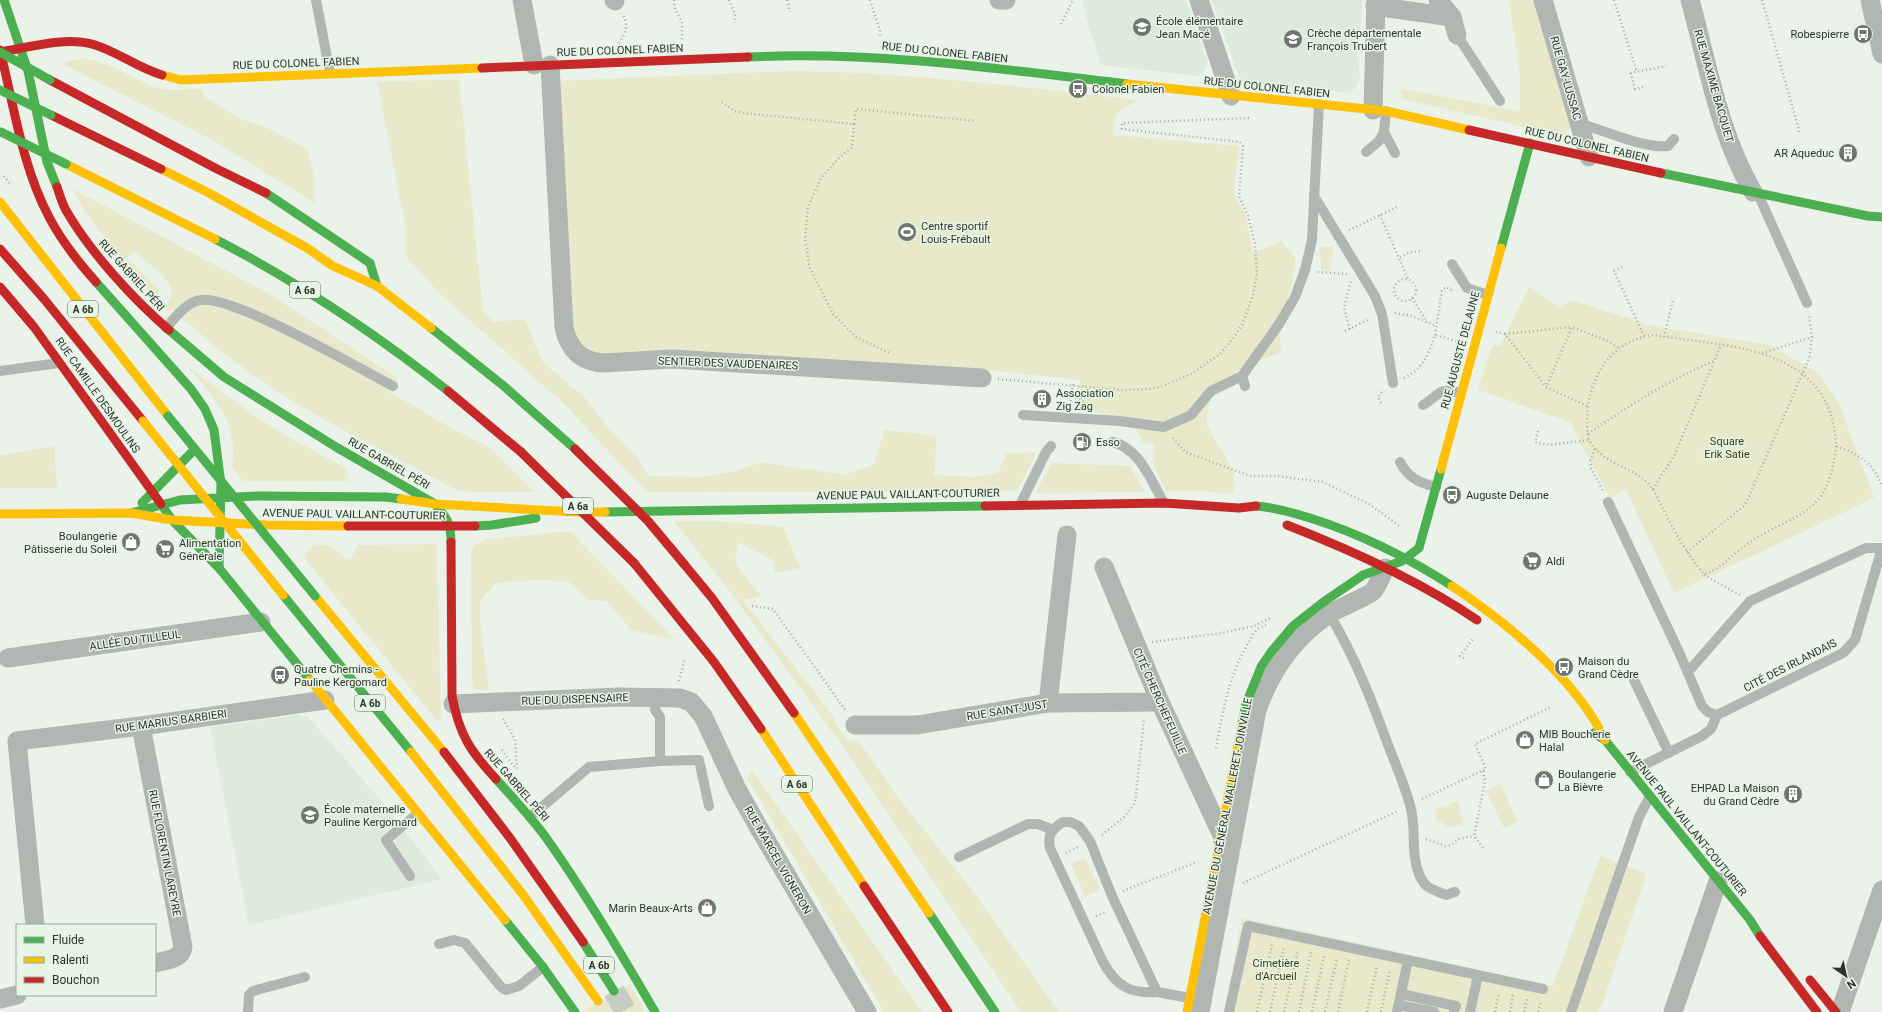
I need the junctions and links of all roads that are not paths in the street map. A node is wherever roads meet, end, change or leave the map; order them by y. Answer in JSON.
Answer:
{"nodes":[{"id":1,"x":4,"y":0,"type":"edge"},
{"id":2,"x":316,"y":0,"type":"edge"},
{"id":3,"x":522,"y":0,"type":"edge"},
{"id":4,"x":999,"y":0,"type":"edge"},
{"id":5,"x":1006,"y":0,"type":"edge"},
{"id":6,"x":1199,"y":0,"type":"edge"},
{"id":7,"x":1438,"y":0,"type":"edge"},
{"id":8,"x":1543,"y":0,"type":"edge"},
{"id":9,"x":1690,"y":0,"type":"edge"},
{"id":10,"x":1870,"y":0,"type":"edge"},
{"id":11,"x":1376,"y":3,"type":"edge"},
{"id":12,"x":1452,"y":17,"type":"junction"},
{"id":13,"x":1457,"y":35,"type":"joint"},
{"id":14,"x":21,"y":48,"type":"junction"},
{"id":15,"x":0,"y":51,"type":"edge"},
{"id":16,"x":1882,"y":54,"type":"edge"},
{"id":17,"x":542,"y":65,"type":"junction"},
{"id":18,"x":330,"y":73,"type":"junction"},
{"id":19,"x":0,"y":90,"type":"edge"},
{"id":20,"x":1231,"y":96,"type":"junction"},
{"id":21,"x":1500,"y":101,"type":"dead end"},
{"id":22,"x":1319,"y":104,"type":"junction"},
{"id":23,"x":1379,"y":111,"type":"junction"},
{"id":24,"x":1579,"y":123,"type":"junction"},
{"id":25,"x":0,"y":132,"type":"edge"},
{"id":26,"x":1384,"y":132,"type":"junction"},
{"id":27,"x":1674,"y":139,"type":"dead end"},
{"id":28,"x":1530,"y":143,"type":"junction"},
{"id":29,"x":1366,"y":152,"type":"dead end"},
{"id":30,"x":1395,"y":153,"type":"dead end"},
{"id":31,"x":1589,"y":157,"type":"junction"},
{"id":32,"x":1755,"y":192,"type":"junction"},
{"id":33,"x":1314,"y":196,"type":"junction"},
{"id":34,"x":0,"y":202,"type":"edge"},
{"id":35,"x":1882,"y":217,"type":"edge"},
{"id":36,"x":0,"y":249,"type":"edge"},
{"id":37,"x":1452,"y":264,"type":"dead end"},
{"id":38,"x":377,"y":286,"type":"junction"},
{"id":39,"x":0,"y":287,"type":"edge"},
{"id":40,"x":1488,"y":295,"type":"junction"},
{"id":41,"x":1807,"y":303,"type":"road end"},
{"id":42,"x":166,"y":328,"type":"junction"},
{"id":43,"x":61,"y":363,"type":"junction"},
{"id":44,"x":0,"y":371,"type":"edge"},
{"id":45,"x":982,"y":378,"type":"road end"},
{"id":46,"x":1393,"y":383,"type":"road end"},
{"id":47,"x":393,"y":386,"type":"dead end"},
{"id":48,"x":1460,"y":394,"type":"junction"},
{"id":49,"x":1423,"y":405,"type":"dead end"},
{"id":50,"x":1023,"y":415,"type":"dead end"},
{"id":51,"x":214,"y":430,"type":"junction"},
{"id":52,"x":1112,"y":442,"type":"dead end"},
{"id":53,"x":1051,"y":446,"type":"dead end"},
{"id":54,"x":1400,"y":462,"type":"dead end"},
{"id":55,"x":373,"y":467,"type":"junction"},
{"id":56,"x":1436,"y":487,"type":"junction"},
{"id":57,"x":152,"y":493,"type":"junction"},
{"id":58,"x":256,"y":496,"type":"junction"},
{"id":59,"x":221,"y":498,"type":"junction"},
{"id":60,"x":385,"y":501,"type":"junction"},
{"id":61,"x":1608,"y":502,"type":"road end"},
{"id":62,"x":1164,"y":503,"type":"junction"},
{"id":63,"x":435,"y":504,"type":"junction"},
{"id":64,"x":1020,"y":505,"type":"junction"},
{"id":65,"x":161,"y":506,"type":"junction"},
{"id":66,"x":1240,"y":508,"type":"junction"},
{"id":67,"x":576,"y":512,"type":"junction"},
{"id":68,"x":0,"y":514,"type":"edge"},
{"id":69,"x":131,"y":514,"type":"junction"},
{"id":70,"x":373,"y":516,"type":"dead end"},
{"id":71,"x":1265,"y":517,"type":"dead end"},
{"id":72,"x":172,"y":520,"type":"junction"},
{"id":73,"x":1280,"y":522,"type":"dead end"},
{"id":74,"x":220,"y":523,"type":"junction"},
{"id":75,"x":329,"y":526,"type":"junction"},
{"id":76,"x":451,"y":527,"type":"junction"},
{"id":77,"x":1067,"y":535,"type":"dead end"},
{"id":78,"x":1882,"y":548,"type":"edge"},
{"id":79,"x":1406,"y":559,"type":"junction"},
{"id":80,"x":1104,"y":567,"type":"dead end"},
{"id":81,"x":218,"y":568,"type":"junction"},
{"id":82,"x":1385,"y":568,"type":"junction"},
{"id":83,"x":1329,"y":614,"type":"junction"},
{"id":84,"x":261,"y":622,"type":"junction"},
{"id":85,"x":1483,"y":624,"type":"road end"},
{"id":86,"x":8,"y":658,"type":"dead end"},
{"id":87,"x":1688,"y":672,"type":"junction"},
{"id":88,"x":1634,"y":680,"type":"dead end"},
{"id":89,"x":655,"y":697,"type":"junction"},
{"id":90,"x":325,"y":700,"type":"junction"},
{"id":91,"x":1048,"y":703,"type":"junction"},
{"id":92,"x":453,"y":704,"type":"junction"},
{"id":93,"x":695,"y":706,"type":"joint"},
{"id":94,"x":1152,"y":707,"type":"junction"},
{"id":95,"x":1717,"y":714,"type":"junction"},
{"id":96,"x":852,"y":720,"type":"road end"},
{"id":97,"x":141,"y":726,"type":"junction"},
{"id":98,"x":1587,"y":726,"type":"dead end"},
{"id":99,"x":1605,"y":740,"type":"junction"},
{"id":100,"x":1669,"y":753,"type":"junction"},
{"id":101,"x":660,"y":761,"type":"junction"},
{"id":102,"x":1630,"y":772,"type":"junction"},
{"id":103,"x":1650,"y":796,"type":"junction"},
{"id":104,"x":709,"y":806,"type":"dead end"},
{"id":105,"x":417,"y":814,"type":"junction"},
{"id":106,"x":530,"y":817,"type":"junction"},
{"id":107,"x":1053,"y":830,"type":"junction"},
{"id":108,"x":1221,"y":833,"type":"junction"},
{"id":109,"x":959,"y":857,"type":"dead end"},
{"id":110,"x":410,"y":876,"type":"dead end"},
{"id":111,"x":1718,"y":881,"type":"junction"},
{"id":112,"x":1882,"y":890,"type":"edge"},
{"id":113,"x":1455,"y":892,"type":"dead end"},
{"id":114,"x":1750,"y":920,"type":"junction"},
{"id":115,"x":35,"y":924,"type":"edge"},
{"id":116,"x":439,"y":944,"type":"dead end"},
{"id":117,"x":1778,"y":944,"type":"dead end"},
{"id":118,"x":1408,"y":960,"type":"junction"},
{"id":119,"x":156,"y":962,"type":"edge"},
{"id":120,"x":543,"y":967,"type":"junction"},
{"id":121,"x":1804,"y":974,"type":"dead end"},
{"id":122,"x":1478,"y":975,"type":"junction"},
{"id":123,"x":305,"y":977,"type":"dead end"},
{"id":124,"x":1543,"y":989,"type":"dead end"},
{"id":125,"x":614,"y":991,"type":"tunnel mouth"},
{"id":126,"x":1157,"y":992,"type":"junction"},
{"id":127,"x":1401,"y":994,"type":"junction"},
{"id":128,"x":16,"y":995,"type":"edge"},
{"id":129,"x":0,"y":999,"type":"edge"},
{"id":130,"x":598,"y":1001,"type":"dead end"},
{"id":131,"x":1195,"y":1005,"type":"edge"},
{"id":132,"x":1398,"y":1008,"type":"edge"},
{"id":133,"x":248,"y":1012,"type":"edge"},
{"id":134,"x":575,"y":1012,"type":"edge"},
{"id":135,"x":655,"y":1012,"type":"edge"},
{"id":136,"x":867,"y":1012,"type":"edge"},
{"id":137,"x":948,"y":1012,"type":"edge"},
{"id":138,"x":995,"y":1012,"type":"edge"},
{"id":139,"x":1187,"y":1012,"type":"edge"},
{"id":140,"x":1229,"y":1012,"type":"edge"},
{"id":141,"x":1434,"y":1012,"type":"edge"},
{"id":142,"x":1454,"y":1012,"type":"edge"},
{"id":143,"x":1470,"y":1012,"type":"edge"},
{"id":144,"x":1571,"y":1012,"type":"edge"},
{"id":145,"x":1673,"y":1012,"type":"edge"},
{"id":146,"x":1816,"y":1012,"type":"edge"},
{"id":147,"x":1836,"y":1012,"type":"edge"},
{"id":148,"x":1840,"y":1012,"type":"edge"}],
"edges":[{"from":1,"to":14,"type":"main road","name":"RUE GABRIEL PÉRI"},
{"from":2,"to":18,"type":"lane"},
{"from":3,"to":17,"type":"street","name":"SENTIER DES VAUDENAIRES"},
{"from":4,"to":5,"type":"street"},
{"from":6,"to":20,"type":"street"},
{"from":7,"to":12,"type":"street"},
{"from":8,"to":24,"type":"street","name":"RUE GAY-LUSSAC"},
{"from":9,"to":32,"type":"street","name":"RUE MAXIME BACQUET"},
{"from":10,"to":16,"type":"street"},
{"from":11,"to":12,"type":"street"},
{"from":11,"to":23,"type":"street"},
{"from":12,"to":13,"type":"street"},
{"from":13,"to":21,"type":"lane"},
{"from":14,"to":15,"type":"main road","name":"RUE DU COLONEL FABIEN"},
{"from":14,"to":18,"type":"main road","name":"RUE DU COLONEL FABIEN"},
{"from":14,"to":42,"type":"main road","name":"RUE GABRIEL PÉRI"},
{"from":15,"to":38,"type":"main road","bridge":true},
{"from":15,"to":51,"type":"main road"},
{"from":17,"to":18,"type":"main road","name":"RUE DU COLONEL FABIEN"},
{"from":17,"to":20,"type":"main road","name":"RUE DU COLONEL FABIEN"},
{"from":17,"to":45,"type":"street","name":"SENTIER DES VAUDENAIRES"},
{"from":19,"to":38,"type":"main road","bridge":true},
{"from":20,"to":22,"type":"main road","name":"RUE DU COLONEL FABIEN"},
{"from":22,"to":23,"type":"main road","name":"RUE DU COLONEL FABIEN"},
{"from":22,"to":33,"type":"lane"},
{"from":23,"to":26,"type":"lane"},
{"from":23,"to":28,"type":"main road","name":"RUE DU COLONEL FABIEN"},
{"from":24,"to":27,"type":"lane"},
{"from":24,"to":31,"type":"street","name":"RUE GAY-LUSSAC"},
{"from":25,"to":137,"type":"main road","number":"A 6a","bridge":true},
{"from":26,"to":29,"type":"lane"},
{"from":26,"to":30,"type":"lane"},
{"from":28,"to":31,"type":"main road","name":"RUE DU COLONEL FABIEN"},
{"from":28,"to":40,"type":"main road","name":"RUE AUGUSTE DELAUNE"},
{"from":31,"to":32,"type":"main road","name":"RUE DU COLONEL FABIEN"},
{"from":32,"to":35,"type":"main road","name":"RUE DU COLONEL FABIEN"},
{"from":32,"to":41,"type":"lane"},
{"from":33,"to":46,"type":"lane"},
{"from":33,"to":50,"type":"lane"},
{"from":34,"to":125,"type":"main road","number":"A 6b","bridge":true},
{"from":36,"to":130,"type":"main road","number":"A 6b","bridge":true},
{"from":37,"to":40,"type":"lane"},
{"from":38,"to":138,"type":"main road","bridge":true},
{"from":39,"to":43,"type":"main road","name":"RUE CAMILLE DESMOULINS"},
{"from":40,"to":48,"type":"main road","name":"RUE AUGUSTE DELAUNE"},
{"from":42,"to":47,"type":"lane"},
{"from":42,"to":55,"type":"main road","name":"RUE GABRIEL PÉRI"},
{"from":43,"to":44,"type":"lane"},
{"from":43,"to":57,"type":"main road","name":"RUE CAMILLE DESMOULINS"},
{"from":48,"to":49,"type":"lane"},
{"from":48,"to":56,"type":"main road","name":"RUE AUGUSTE DELAUNE"},
{"from":51,"to":57,"type":"main road"},
{"from":51,"to":59,"type":"main road"},
{"from":52,"to":62,"type":"lane"},
{"from":53,"to":64,"type":"lane"},
{"from":54,"to":56,"type":"lane"},
{"from":55,"to":60,"type":"main road"},
{"from":55,"to":63,"type":"main road","name":"RUE GABRIEL PÉRI"},
{"from":56,"to":79,"type":"main road","name":"RUE AUGUSTE DELAUNE"},
{"from":57,"to":65,"type":"main road","name":"RUE CAMILLE DESMOULINS"},
{"from":57,"to":69,"type":"main road"},
{"from":58,"to":59,"type":"main road","name":"AVENUE PAUL VAILLANT-COUTURIER"},
{"from":58,"to":60,"type":"main road","name":"AVENUE PAUL VAILLANT-COUTURIER"},
{"from":58,"to":74,"type":"main road"},
{"from":59,"to":65,"type":"main road","name":"AVENUE PAUL VAILLANT-COUTURIER"},
{"from":59,"to":74,"type":"main road"},
{"from":60,"to":63,"type":"main road","name":"AVENUE PAUL VAILLANT-COUTURIER"},
{"from":61,"to":87,"type":"lane"},
{"from":62,"to":64,"type":"main road","name":"AVENUE PAUL VAILLANT-COUTURIER"},
{"from":62,"to":66,"type":"main road","name":"AVENUE PAUL VAILLANT-COUTURIER"},
{"from":63,"to":67,"type":"main road","name":"AVENUE PAUL VAILLANT-COUTURIER"},
{"from":63,"to":76,"type":"main road","name":"RUE GABRIEL PÉRI"},
{"from":64,"to":67,"type":"main road","name":"AVENUE PAUL VAILLANT-COUTURIER"},
{"from":65,"to":69,"type":"main road","name":"AVENUE PAUL VAILLANT-COUTURIER"},
{"from":65,"to":72,"type":"main road","name":"RUE CAMILLE DESMOULINS"},
{"from":66,"to":71,"type":"main road","name":"AVENUE PAUL VAILLANT-COUTURIER"},
{"from":66,"to":79,"type":"main road","name":"AVENUE PAUL VAILLANT-COUTURIER"},
{"from":67,"to":76,"type":"main road","name":"AVENUE PAUL VAILLANT-COUTURIER"},
{"from":68,"to":69,"type":"main road","name":"AVENUE PAUL VAILLANT-COUTURIER"},
{"from":69,"to":72,"type":"main road","name":"AVENUE PAUL VAILLANT-COUTURIER"},
{"from":70,"to":75,"type":"main road"},
{"from":72,"to":74,"type":"main road","name":"AVENUE PAUL VAILLANT-COUTURIER"},
{"from":72,"to":81,"type":"main road"},
{"from":73,"to":82,"type":"main road"},
{"from":74,"to":75,"type":"main road","name":"AVENUE PAUL VAILLANT-COUTURIER"},
{"from":74,"to":81,"type":"main road"},
{"from":75,"to":76,"type":"main road","name":"AVENUE PAUL VAILLANT-COUTURIER"},
{"from":76,"to":92,"type":"main road","name":"RUE GABRIEL PÉRI"},
{"from":77,"to":91,"type":"street"},
{"from":78,"to":87,"type":"lane","name":"CITÉ DES IRLANDAIS"},
{"from":78,"to":95,"type":"lane","name":"CITÉ DES IRLANDAIS"},
{"from":79,"to":82,"type":"main road","name":"AVENUE DU GÉNÉRAL MALLERET-JOINVILLE"},
{"from":79,"to":99,"type":"main road","name":"AVENUE PAUL VAILLANT-COUTURIER"},
{"from":80,"to":94,"type":"street","name":"CITÉ CHERCHEFEUILLE"},
{"from":81,"to":84,"type":"main road"},
{"from":82,"to":83,"type":"street","name":"AVENUE DU GÉNÉRAL MALLERET-JOINVILLE"},
{"from":82,"to":85,"type":"main road"},
{"from":82,"to":108,"type":"main road","name":"AVENUE DU GÉNÉRAL MALLERET-JOINVILLE"},
{"from":83,"to":113,"type":"lane"},
{"from":83,"to":131,"type":"street","name":"AVENUE DU GÉNÉRAL MALLERET-JOINVILLE"},
{"from":84,"to":86,"type":"street","name":"ALLÉE DU TILLEUL"},
{"from":84,"to":90,"type":"main road"},
{"from":87,"to":95,"type":"lane"},
{"from":88,"to":100,"type":"lane"},
{"from":89,"to":92,"type":"street","name":"RUE DU DISPENSAIRE"},
{"from":89,"to":93,"type":"street","name":"RUE DU DISPENSAIRE"},
{"from":89,"to":101,"type":"lane"},
{"from":90,"to":97,"type":"street","name":"RUE MARIUS BARBIERI"},
{"from":90,"to":105,"type":"main road"},
{"from":91,"to":94,"type":"street","name":"RUE SAINT-JUST"},
{"from":91,"to":96,"type":"street","name":"RUE SAINT-JUST"},
{"from":92,"to":106,"type":"main road","name":"RUE GABRIEL PÉRI"},
{"from":93,"to":136,"type":"street","name":"RUE MARCEL VIGNERON"},
{"from":94,"to":108,"type":"street","name":"CITÉ CHERCHEFEUILLE"},
{"from":95,"to":100,"type":"lane"},
{"from":97,"to":115,"type":"street","name":"RUE MARIUS BARBIERI"},
{"from":97,"to":119,"type":"street","name":"RUE FLORENTIN LAREYRE"},
{"from":98,"to":99,"type":"main road","name":"AVENUE PAUL VAILLANT-COUTURIER"},
{"from":99,"to":102,"type":"main road","name":"AVENUE PAUL VAILLANT-COUTURIER"},
{"from":100,"to":102,"type":"lane"},
{"from":101,"to":104,"type":"lane"},
{"from":101,"to":106,"type":"lane"},
{"from":102,"to":103,"type":"main road","name":"AVENUE PAUL VAILLANT-COUTURIER"},
{"from":103,"to":111,"type":"main road","name":"AVENUE PAUL VAILLANT-COUTURIER"},
{"from":103,"to":144,"type":"lane"},
{"from":105,"to":110,"type":"lane"},
{"from":105,"to":120,"type":"main road"},
{"from":106,"to":135,"type":"main road","name":"RUE GABRIEL PÉRI"},
{"from":107,"to":109,"type":"lane"},
{"from":107,"to":126,"type":"lane"},
{"from":107,"to":126,"type":"lane"},
{"from":108,"to":131,"type":"main road","name":"AVENUE DU GÉNÉRAL MALLERET-JOINVILLE"},
{"from":111,"to":114,"type":"main road","name":"AVENUE PAUL VAILLANT-COUTURIER"},
{"from":111,"to":145,"type":"street"},
{"from":112,"to":148,"type":"street"},
{"from":114,"to":117,"type":"main road","name":"AVENUE PAUL VAILLANT-COUTURIER"},
{"from":114,"to":146,"type":"main road","name":"AVENUE PAUL VAILLANT-COUTURIER"},
{"from":116,"to":120,"type":"lane"},
{"from":118,"to":122,"type":"lane"},
{"from":118,"to":127,"type":"lane"},
{"from":118,"to":140,"type":"lane"},
{"from":120,"to":134,"type":"main road"},
{"from":121,"to":147,"type":"main road"},
{"from":122,"to":124,"type":"lane"},
{"from":122,"to":143,"type":"lane"},
{"from":123,"to":133,"type":"lane"},
{"from":126,"to":131,"type":"lane"},
{"from":127,"to":132,"type":"lane"},
{"from":127,"to":142,"type":"lane"},
{"from":128,"to":129,"type":"street"},
{"from":131,"to":139,"type":"main road","name":"AVENUE DU GÉNÉRAL MALLERET-JOINVILLE"},
{"from":132,"to":141,"type":"lane"}]}
